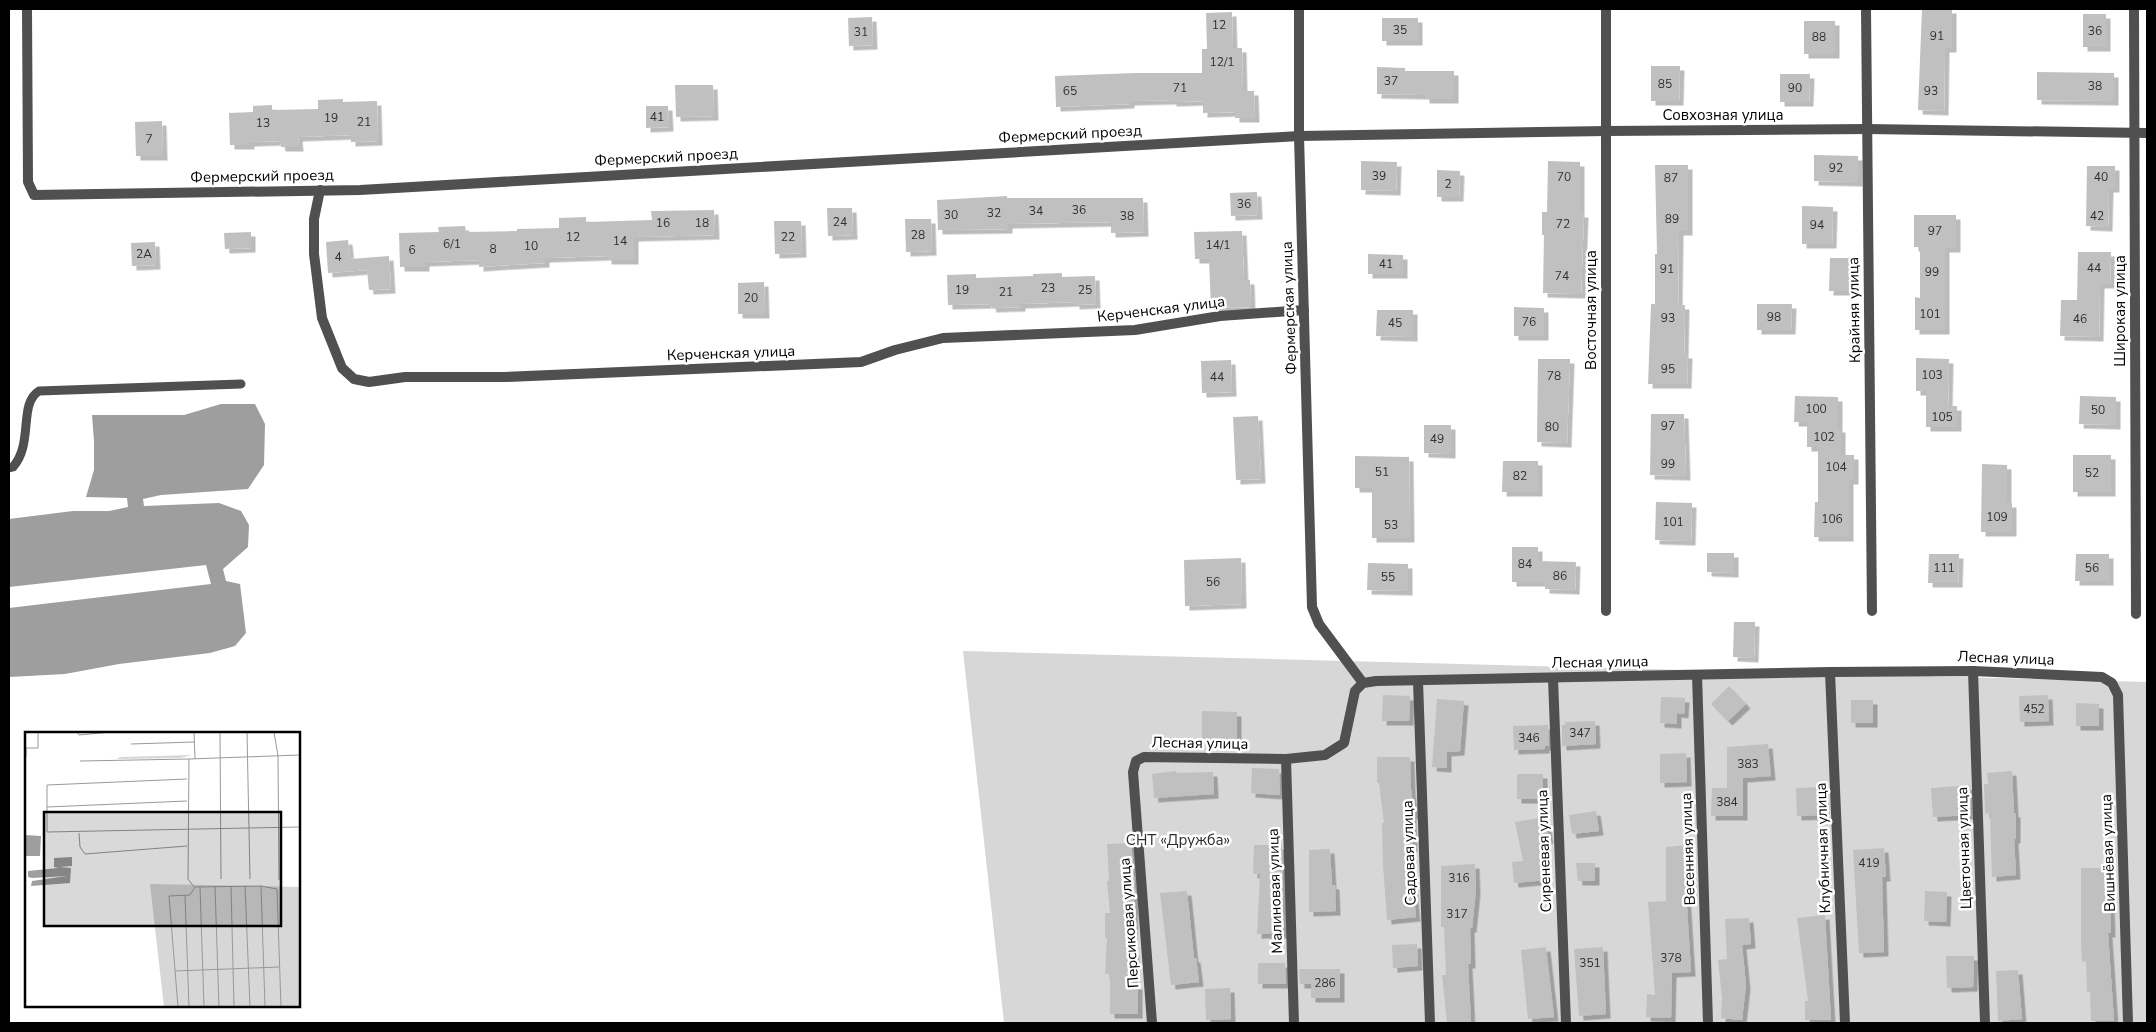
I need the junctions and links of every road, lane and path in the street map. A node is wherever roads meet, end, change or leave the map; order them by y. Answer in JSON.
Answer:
{"nodes":[{"id":1,"x":27,"y":9,"type":"edge"},
{"id":2,"x":1299,"y":9,"type":"edge"},
{"id":3,"x":1606,"y":9,"type":"edge"},
{"id":4,"x":1866,"y":9,"type":"edge"},
{"id":5,"x":2134,"y":9,"type":"edge"},
{"id":6,"x":1867,"y":130,"type":"junction"},
{"id":7,"x":1607,"y":131,"type":"junction"},
{"id":8,"x":2134,"y":133,"type":"junction"},
{"id":9,"x":2147,"y":133,"type":"edge"},
{"id":10,"x":1299,"y":136,"type":"junction"},
{"id":11,"x":320,"y":190,"type":"junction"},
{"id":12,"x":1304,"y":310,"type":"junction"},
{"id":13,"x":241,"y":384,"type":"dead end"},
{"id":14,"x":9,"y":468,"type":"edge"},
{"id":15,"x":1606,"y":611,"type":"dead end"},
{"id":16,"x":1872,"y":612,"type":"dead end"},
{"id":17,"x":2136,"y":614,"type":"dead end"},
{"id":18,"x":1974,"y":671,"type":"junction"},
{"id":19,"x":1830,"y":672,"type":"junction"},
{"id":20,"x":1697,"y":675,"type":"junction"},
{"id":21,"x":1553,"y":678,"type":"junction"},
{"id":22,"x":1418,"y":681,"type":"junction"},
{"id":23,"x":1363,"y":683,"type":"junction"},
{"id":24,"x":2112,"y":683,"type":"joint"},
{"id":25,"x":1286,"y":759,"type":"junction"},
{"id":26,"x":1136,"y":761,"type":"joint"},
{"id":27,"x":1152,"y":1023,"type":"edge"},
{"id":28,"x":1294,"y":1023,"type":"edge"},
{"id":29,"x":1430,"y":1023,"type":"edge"},
{"id":30,"x":1566,"y":1023,"type":"edge"},
{"id":31,"x":1708,"y":1023,"type":"edge"},
{"id":32,"x":1845,"y":1023,"type":"edge"},
{"id":33,"x":1985,"y":1023,"type":"edge"},
{"id":34,"x":2128,"y":1023,"type":"edge"}],
"edges":[{"from":1,"to":11,"type":"street","name":"Фермерский проезд"},
{"from":2,"to":10,"type":"street","name":"Фермерская улица"},
{"from":3,"to":7,"type":"street","name":"Восточная улица"},
{"from":4,"to":6,"type":"street","name":"Крайняя улица"},
{"from":5,"to":8,"type":"street","name":"Широкая улица"},
{"from":6,"to":7,"type":"street","name":"Совхозная улица"},
{"from":6,"to":8,"type":"street","name":"Совхозная улица"},
{"from":6,"to":16,"type":"street","name":"Крайняя улица"},
{"from":7,"to":10,"type":"street","name":"Совхозная улица"},
{"from":7,"to":15,"type":"street","name":"Восточная улица"},
{"from":8,"to":9,"type":"street","name":"Совхозная улица"},
{"from":8,"to":17,"type":"street","name":"Широкая улица"},
{"from":10,"to":11,"type":"street","name":"Фермерский проезд"},
{"from":10,"to":12,"type":"street","name":"Фермерская улица"},
{"from":11,"to":12,"type":"street","name":"Керченская улица"},
{"from":12,"to":23,"type":"street","name":"Фермерская улица"},
{"from":13,"to":14,"type":"lane"},
{"from":18,"to":19,"type":"street","name":"Лесная улица"},
{"from":18,"to":24,"type":"street","name":"Лесная улица"},
{"from":18,"to":33,"type":"street","name":"Цветочная улица"},
{"from":19,"to":20,"type":"street","name":"Лесная улица"},
{"from":19,"to":32,"type":"street","name":"Клубничная улица"},
{"from":20,"to":21,"type":"street","name":"Лесная улица"},
{"from":20,"to":31,"type":"street","name":"Весенняя улица"},
{"from":21,"to":22,"type":"street","name":"Лесная улица"},
{"from":21,"to":30,"type":"street","name":"Сиреневая улица"},
{"from":22,"to":23,"type":"street","name":"Лесная улица"},
{"from":22,"to":29,"type":"street","name":"Садовая улица"},
{"from":23,"to":25,"type":"street","name":"Лесная улица"},
{"from":24,"to":34,"type":"street","name":"Вишнёвая улица"},
{"from":25,"to":26,"type":"street","name":"Лесная улица"},
{"from":25,"to":28,"type":"street","name":"Малиновая улица"},
{"from":26,"to":27,"type":"street","name":"Персиковая улица"}]}
